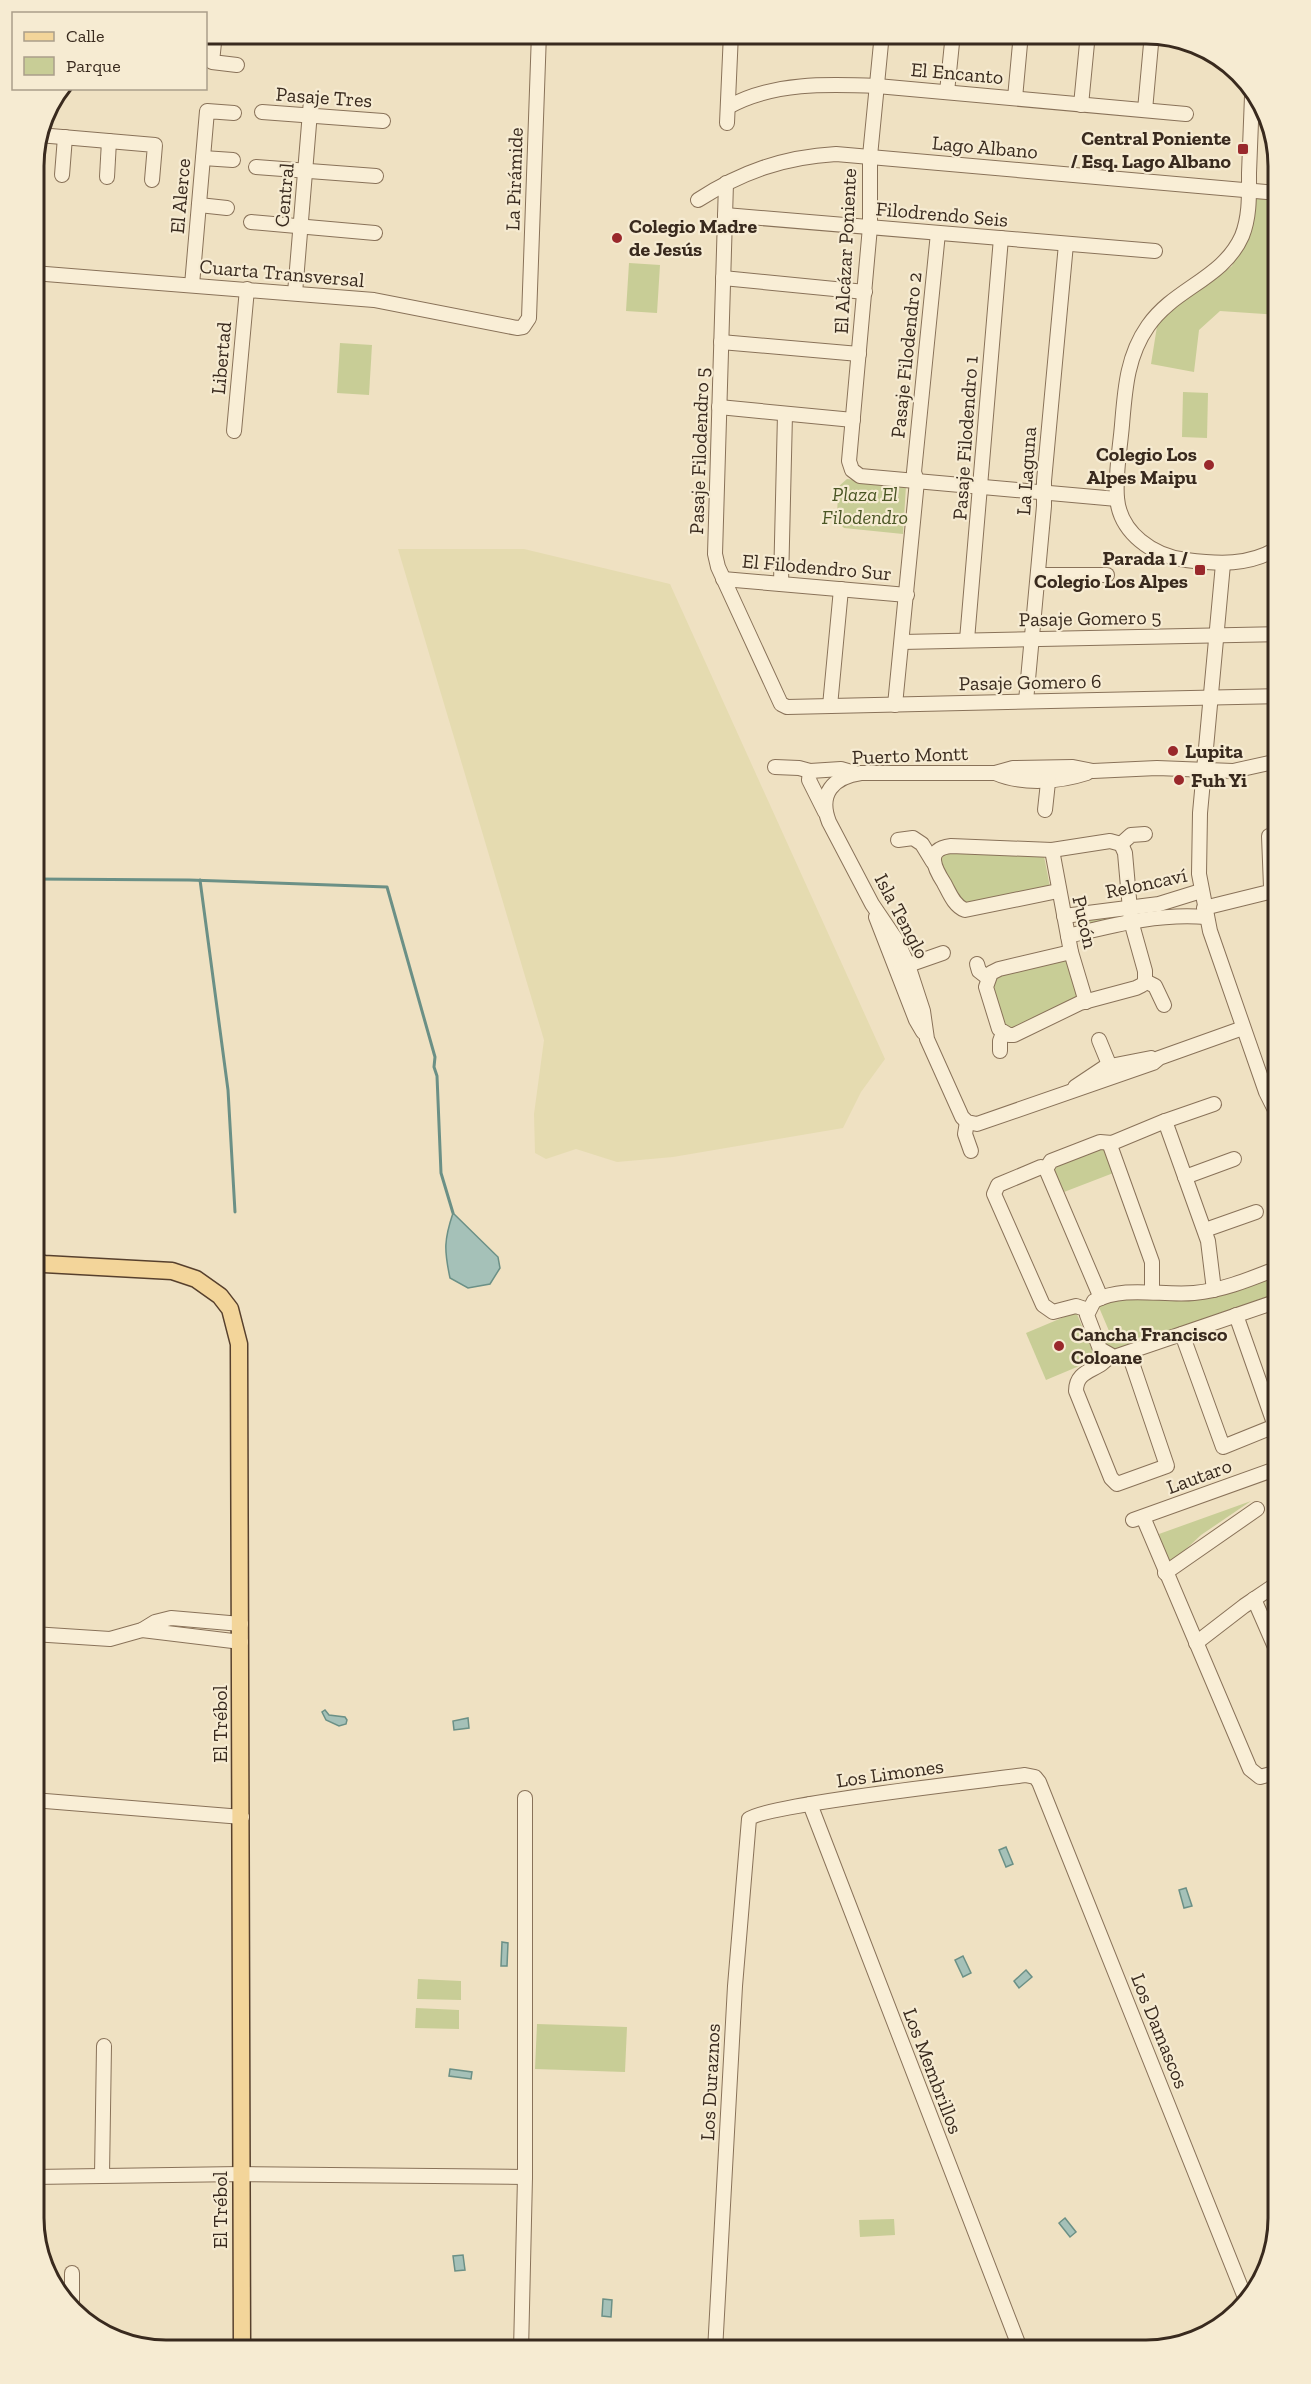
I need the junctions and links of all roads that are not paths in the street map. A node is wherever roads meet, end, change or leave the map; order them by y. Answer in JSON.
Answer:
{"nodes":[{"id":1,"x":213,"y":44,"type":"edge"},
{"id":2,"x":539,"y":44,"type":"edge"},
{"id":3,"x":731,"y":44,"type":"edge"},
{"id":4,"x":881,"y":44,"type":"edge"},
{"id":5,"x":952,"y":44,"type":"edge"},
{"id":6,"x":1020,"y":44,"type":"edge"},
{"id":7,"x":1087,"y":44,"type":"edge"},
{"id":8,"x":1151,"y":44,"type":"edge"},
{"id":9,"x":237,"y":65,"type":"dead end"},
{"id":10,"x":877,"y":86,"type":"junction"},
{"id":11,"x":947,"y":92,"type":"junction"},
{"id":12,"x":1015,"y":98,"type":"junction"},
{"id":13,"x":311,"y":100,"type":"dead end"},
{"id":14,"x":1081,"y":105,"type":"junction"},
{"id":15,"x":1252,"y":106,"type":"edge"},
{"id":16,"x":728,"y":107,"type":"junction"},
{"id":17,"x":1145,"y":110,"type":"junction"},
{"id":18,"x":262,"y":112,"type":"dead end"},
{"id":19,"x":234,"y":113,"type":"dead end"},
{"id":20,"x":1186,"y":114,"type":"dead end"},
{"id":21,"x":310,"y":116,"type":"junction"},
{"id":22,"x":382,"y":121,"type":"dead end"},
{"id":23,"x":727,"y":123,"type":"dead end"},
{"id":24,"x":48,"y":136,"type":"edge"},
{"id":25,"x":65,"y":137,"type":"junction"},
{"id":26,"x":109,"y":141,"type":"junction"},
{"id":27,"x":870,"y":156,"type":"junction"},
{"id":28,"x":203,"y":158,"type":"junction"},
{"id":29,"x":233,"y":160,"type":"dead end"},
{"id":30,"x":256,"y":167,"type":"dead end"},
{"id":31,"x":305,"y":171,"type":"junction"},
{"id":32,"x":62,"y":175,"type":"dead end"},
{"id":33,"x":376,"y":176,"type":"dead end"},
{"id":34,"x":107,"y":177,"type":"dead end"},
{"id":35,"x":152,"y":180,"type":"dead end"},
{"id":36,"x":726,"y":183,"type":"junction"},
{"id":37,"x":1249,"y":191,"type":"junction"},
{"id":38,"x":1268,"y":192,"type":"edge"},
{"id":39,"x":698,"y":200,"type":"dead end"},
{"id":40,"x":199,"y":205,"type":"junction"},
{"id":41,"x":227,"y":208,"type":"dead end"},
{"id":42,"x":725,"y":215,"type":"junction"},
{"id":43,"x":251,"y":222,"type":"dead end"},
{"id":44,"x":301,"y":226,"type":"junction"},
{"id":45,"x":870,"y":227,"type":"junction"},
{"id":46,"x":375,"y":233,"type":"dead end"},
{"id":47,"x":938,"y":233,"type":"junction"},
{"id":48,"x":1001,"y":238,"type":"junction"},
{"id":49,"x":1066,"y":244,"type":"junction"},
{"id":50,"x":1155,"y":251,"type":"dead end"},
{"id":51,"x":44,"y":274,"type":"edge"},
{"id":52,"x":723,"y":278,"type":"junction"},
{"id":53,"x":192,"y":285,"type":"junction"},
{"id":54,"x":247,"y":289,"type":"junction"},
{"id":55,"x":865,"y":292,"type":"junction"},
{"id":56,"x":296,"y":293,"type":"junction"},
{"id":57,"x":525,"y":325,"type":"joint"},
{"id":58,"x":721,"y":342,"type":"junction"},
{"id":59,"x":859,"y":354,"type":"junction"},
{"id":60,"x":719,"y":407,"type":"junction"},
{"id":61,"x":785,"y":414,"type":"junction"},
{"id":62,"x":853,"y":420,"type":"junction"},
{"id":63,"x":234,"y":432,"type":"dead end"},
{"id":64,"x":917,"y":481,"type":"junction"},
{"id":65,"x":980,"y":486,"type":"junction"},
{"id":66,"x":1044,"y":492,"type":"junction"},
{"id":67,"x":1117,"y":499,"type":"junction"},
{"id":68,"x":1268,"y":553,"type":"edge"},
{"id":69,"x":1223,"y":564,"type":"junction"},
{"id":70,"x":1038,"y":575,"type":"junction"},
{"id":71,"x":1107,"y":575,"type":"dead end"},
{"id":72,"x":723,"y":579,"type":"junction"},
{"id":73,"x":781,"y":584,"type":"junction"},
{"id":74,"x":841,"y":589,"type":"junction"},
{"id":75,"x":907,"y":595,"type":"junction"},
{"id":76,"x":1268,"y":634,"type":"edge"},
{"id":77,"x":1216,"y":635,"type":"junction"},
{"id":78,"x":1032,"y":639,"type":"junction"},
{"id":79,"x":967,"y":640,"type":"junction"},
{"id":80,"x":902,"y":642,"type":"junction"},
{"id":81,"x":1268,"y":696,"type":"edge"},
{"id":82,"x":1210,"y":698,"type":"junction"},
{"id":83,"x":1026,"y":701,"type":"junction"},
{"id":84,"x":783,"y":705,"type":"joint"},
{"id":85,"x":896,"y":705,"type":"junction"},
{"id":86,"x":830,"y":706,"type":"junction"},
{"id":87,"x":1268,"y":763,"type":"edge"},
{"id":88,"x":775,"y":767,"type":"dead end"},
{"id":89,"x":1204,"y":770,"type":"junction"},
{"id":90,"x":810,"y":771,"type":"junction"},
{"id":91,"x":855,"y":774,"type":"junction"},
{"id":92,"x":1049,"y":774,"type":"junction"},
{"id":93,"x":1044,"y":810,"type":"dead end"},
{"id":94,"x":826,"y":815,"type":"junction"},
{"id":95,"x":1145,"y":834,"type":"dead end"},
{"id":96,"x":898,"y":840,"type":"dead end"},
{"id":97,"x":1121,"y":843,"type":"junction"},
{"id":98,"x":922,"y":844,"type":"junction"},
{"id":99,"x":945,"y":847,"type":"junction"},
{"id":100,"x":1052,"y":850,"type":"junction"},
{"id":101,"x":933,"y":862,"type":"junction"},
{"id":102,"x":1058,"y":891,"type":"junction"},
{"id":103,"x":1201,"y":891,"type":"junction"},
{"id":104,"x":1268,"y":892,"type":"edge"},
{"id":105,"x":1205,"y":912,"type":"junction"},
{"id":106,"x":1130,"y":914,"type":"junction"},
{"id":107,"x":1064,"y":916,"type":"junction"},
{"id":108,"x":1068,"y":936,"type":"junction"},
{"id":109,"x":1071,"y":952,"type":"junction"},
{"id":110,"x":943,"y":953,"type":"dead end"},
{"id":111,"x":977,"y":964,"type":"dead end"},
{"id":112,"x":902,"y":967,"type":"junction"},
{"id":113,"x":988,"y":978,"type":"junction"},
{"id":114,"x":1145,"y":981,"type":"junction"},
{"id":115,"x":1086,"y":1002,"type":"junction"},
{"id":116,"x":1164,"y":1005,"type":"dead end"},
{"id":117,"x":1244,"y":1028,"type":"junction"},
{"id":118,"x":1004,"y":1033,"type":"junction"},
{"id":119,"x":1099,"y":1040,"type":"dead end"},
{"id":120,"x":1000,"y":1051,"type":"dead end"},
{"id":121,"x":1112,"y":1072,"type":"junction"},
{"id":122,"x":1264,"y":1086,"type":"junction"},
{"id":123,"x":1268,"y":1091,"type":"edge"},
{"id":124,"x":1268,"y":1095,"type":"edge"},
{"id":125,"x":1215,"y":1104,"type":"dead end"},
{"id":126,"x":1165,"y":1120,"type":"junction"},
{"id":127,"x":972,"y":1123,"type":"junction"},
{"id":128,"x":1112,"y":1143,"type":"junction"},
{"id":129,"x":971,"y":1151,"type":"dead end"},
{"id":130,"x":1234,"y":1159,"type":"dead end"},
{"id":131,"x":1047,"y":1169,"type":"junction"},
{"id":132,"x":1185,"y":1177,"type":"junction"},
{"id":133,"x":1256,"y":1212,"type":"dead end"},
{"id":134,"x":1205,"y":1230,"type":"junction"},
{"id":135,"x":44,"y":1264,"type":"edge"},
{"id":136,"x":1268,"y":1271,"type":"edge"},
{"id":137,"x":1214,"y":1290,"type":"junction"},
{"id":138,"x":1152,"y":1291,"type":"junction"},
{"id":139,"x":1101,"y":1298,"type":"junction"},
{"id":140,"x":1268,"y":1304,"type":"edge"},
{"id":141,"x":1088,"y":1310,"type":"junction"},
{"id":142,"x":1236,"y":1315,"type":"junction"},
{"id":143,"x":1182,"y":1334,"type":"junction"},
{"id":144,"x":1129,"y":1354,"type":"junction"},
{"id":145,"x":1109,"y":1356,"type":"junction"},
{"id":146,"x":1268,"y":1406,"type":"edge"},
{"id":147,"x":1268,"y":1429,"type":"edge"},
{"id":148,"x":1268,"y":1472,"type":"edge"},
{"id":149,"x":1257,"y":1509,"type":"dead end"},
{"id":150,"x":1165,"y":1572,"type":"junction"},
{"id":151,"x":1268,"y":1590,"type":"edge"},
{"id":152,"x":1254,"y":1599,"type":"junction"},
{"id":153,"x":241,"y":1624,"type":"junction"},
{"id":154,"x":142,"y":1630,"type":"junction"},
{"id":155,"x":1268,"y":1631,"type":"edge"},
{"id":156,"x":44,"y":1635,"type":"edge"},
{"id":157,"x":241,"y":1642,"type":"junction"},
{"id":158,"x":1196,"y":1643,"type":"junction"},
{"id":159,"x":1268,"y":1775,"type":"edge"},
{"id":160,"x":1035,"y":1777,"type":"joint"},
{"id":161,"x":525,"y":1798,"type":"dead end"},
{"id":162,"x":44,"y":1801,"type":"edge"},
{"id":163,"x":810,"y":1804,"type":"junction"},
{"id":164,"x":751,"y":1816,"type":"joint"},
{"id":165,"x":242,"y":1817,"type":"junction"},
{"id":166,"x":104,"y":2046,"type":"dead end"},
{"id":167,"x":241,"y":2174,"type":"junction"},
{"id":168,"x":102,"y":2175,"type":"junction"},
{"id":169,"x":44,"y":2177,"type":"edge"},
{"id":170,"x":525,"y":2177,"type":"junction"},
{"id":171,"x":72,"y":2273,"type":"dead end"},
{"id":172,"x":1243,"y":2292,"type":"edge"},
{"id":173,"x":72,"y":2297,"type":"edge"},
{"id":174,"x":242,"y":2340,"type":"edge"},
{"id":175,"x":521,"y":2340,"type":"edge"},
{"id":176,"x":716,"y":2340,"type":"edge"},
{"id":177,"x":1017,"y":2340,"type":"edge"}],
"edges":[{"from":1,"to":9,"type":"street"},
{"from":2,"to":57,"type":"street","name":"La Pirámide"},
{"from":3,"to":16,"type":"street"},
{"from":4,"to":10,"type":"street","name":"El Alcázar Poniente"},
{"from":5,"to":11,"type":"street"},
{"from":6,"to":12,"type":"street"},
{"from":7,"to":14,"type":"street"},
{"from":8,"to":17,"type":"street"},
{"from":10,"to":11,"type":"street","name":"El Encanto"},
{"from":10,"to":16,"type":"street","name":"El Encanto"},
{"from":10,"to":27,"type":"street","name":"El Alcázar Poniente"},
{"from":11,"to":12,"type":"street","name":"El Encanto"},
{"from":12,"to":14,"type":"street","name":"El Encanto"},
{"from":13,"to":21,"type":"street","name":"Central"},
{"from":14,"to":17,"type":"street","name":"El Encanto"},
{"from":15,"to":37,"type":"street"},
{"from":16,"to":23,"type":"street"},
{"from":17,"to":20,"type":"street","name":"El Encanto"},
{"from":18,"to":21,"type":"street","name":"Pasaje Tres"},
{"from":19,"to":28,"type":"street","name":"El Alerce"},
{"from":21,"to":22,"type":"street","name":"Pasaje Tres"},
{"from":21,"to":31,"type":"street","name":"Central"},
{"from":24,"to":25,"type":"street"},
{"from":25,"to":26,"type":"street"},
{"from":25,"to":32,"type":"street"},
{"from":26,"to":34,"type":"street"},
{"from":26,"to":35,"type":"street"},
{"from":27,"to":36,"type":"street","name":"Lago Albano"},
{"from":27,"to":37,"type":"street","name":"Lago Albano"},
{"from":27,"to":45,"type":"street","name":"El Alcázar Poniente"},
{"from":28,"to":29,"type":"street"},
{"from":28,"to":40,"type":"street","name":"El Alerce"},
{"from":30,"to":31,"type":"street"},
{"from":31,"to":33,"type":"street"},
{"from":31,"to":44,"type":"street","name":"Central"},
{"from":36,"to":39,"type":"street","name":"Lago Albano"},
{"from":36,"to":42,"type":"street","name":"Pasaje Filodendro 5"},
{"from":37,"to":38,"type":"street","name":"Lago Albano"},
{"from":37,"to":67,"type":"street"},
{"from":40,"to":41,"type":"street"},
{"from":40,"to":53,"type":"street","name":"El Alerce"},
{"from":42,"to":45,"type":"street","name":"Filodrendo Seis"},
{"from":42,"to":52,"type":"street","name":"Pasaje Filodendro 5"},
{"from":43,"to":44,"type":"street"},
{"from":44,"to":46,"type":"street"},
{"from":44,"to":56,"type":"street","name":"Central"},
{"from":45,"to":47,"type":"street","name":"Filodrendo Seis"},
{"from":45,"to":55,"type":"street","name":"El Alcázar Poniente"},
{"from":47,"to":48,"type":"street","name":"Filodrendo Seis"},
{"from":47,"to":64,"type":"street","name":"Pasaje Filodendro 2"},
{"from":48,"to":49,"type":"street","name":"Filodrendo Seis"},
{"from":48,"to":65,"type":"street","name":"Pasaje Filodendro 1"},
{"from":49,"to":50,"type":"street","name":"Filodrendo Seis"},
{"from":49,"to":66,"type":"street","name":"La Laguna"},
{"from":51,"to":53,"type":"street","name":"Cuarta Transversal"},
{"from":52,"to":55,"type":"street"},
{"from":52,"to":58,"type":"street","name":"Pasaje Filodendro 5"},
{"from":53,"to":54,"type":"street","name":"Cuarta Transversal"},
{"from":54,"to":56,"type":"street","name":"Cuarta Transversal"},
{"from":54,"to":63,"type":"street","name":"Libertad"},
{"from":55,"to":59,"type":"street","name":"El Alcázar Poniente"},
{"from":56,"to":57,"type":"street","name":"Cuarta Transversal"},
{"from":58,"to":59,"type":"street"},
{"from":58,"to":60,"type":"street","name":"Pasaje Filodendro 5"},
{"from":59,"to":62,"type":"street","name":"El Alcázar Poniente"},
{"from":60,"to":61,"type":"street"},
{"from":60,"to":72,"type":"street","name":"Pasaje Filodendro 5"},
{"from":61,"to":62,"type":"street"},
{"from":61,"to":73,"type":"street"},
{"from":62,"to":64,"type":"street","name":"El Alcázar Poniente"},
{"from":64,"to":65,"type":"street"},
{"from":64,"to":75,"type":"street","name":"Pasaje Filodendro 2"},
{"from":65,"to":66,"type":"street"},
{"from":65,"to":79,"type":"street","name":"Pasaje Filodendro 1"},
{"from":66,"to":67,"type":"street"},
{"from":66,"to":70,"type":"street","name":"La Laguna"},
{"from":67,"to":69,"type":"street"},
{"from":68,"to":69,"type":"street"},
{"from":69,"to":77,"type":"street"},
{"from":70,"to":71,"type":"street"},
{"from":70,"to":78,"type":"street","name":"La Laguna"},
{"from":72,"to":73,"type":"street","name":"El Filodendro Sur"},
{"from":72,"to":84,"type":"street","name":"Pasaje Filodendro 5"},
{"from":73,"to":74,"type":"street","name":"El Filodendro Sur"},
{"from":74,"to":75,"type":"street","name":"El Filodendro Sur"},
{"from":74,"to":86,"type":"street"},
{"from":75,"to":80,"type":"street","name":"Pasaje Filodendro 2"},
{"from":76,"to":77,"type":"street","name":"Pasaje Gomero 5"},
{"from":77,"to":78,"type":"street","name":"Pasaje Gomero 5"},
{"from":77,"to":82,"type":"street"},
{"from":78,"to":79,"type":"street","name":"Pasaje Gomero 5"},
{"from":78,"to":83,"type":"street","name":"La Laguna"},
{"from":79,"to":80,"type":"street","name":"Pasaje Gomero 5"},
{"from":80,"to":85,"type":"street","name":"Pasaje Filodendro 2"},
{"from":81,"to":82,"type":"street","name":"Pasaje Gomero 6"},
{"from":82,"to":83,"type":"street","name":"Pasaje Gomero 6"},
{"from":82,"to":89,"type":"street"},
{"from":83,"to":85,"type":"street","name":"Pasaje Gomero 6"},
{"from":84,"to":86,"type":"street","name":"Pasaje Gomero 6"},
{"from":85,"to":86,"type":"street","name":"Pasaje Gomero 6"},
{"from":87,"to":89,"type":"street","name":"Puerto Montt"},
{"from":88,"to":90,"type":"street"},
{"from":89,"to":92,"type":"street","name":"Puerto Montt"},
{"from":89,"to":103,"type":"street"},
{"from":90,"to":91,"type":"street"},
{"from":90,"to":94,"type":"street","name":"Isla Tenglo"},
{"from":91,"to":92,"type":"street","name":"Puerto Montt"},
{"from":91,"to":94,"type":"street","name":"Puerto Montt"},
{"from":92,"to":93,"type":"street"},
{"from":94,"to":112,"type":"street","name":"Isla Tenglo"},
{"from":95,"to":97,"type":"street"},
{"from":96,"to":98,"type":"street"},
{"from":97,"to":100,"type":"street"},
{"from":97,"to":106,"type":"street"},
{"from":98,"to":99,"type":"street"},
{"from":98,"to":101,"type":"street"},
{"from":99,"to":100,"type":"street"},
{"from":99,"to":101,"type":"street"},
{"from":100,"to":102,"type":"street","name":"Pucón"},
{"from":101,"to":102,"type":"street"},
{"from":102,"to":107,"type":"street","name":"Pucón"},
{"from":103,"to":105,"type":"street"},
{"from":103,"to":106,"type":"street","name":"Reloncaví"},
{"from":104,"to":105,"type":"street","name":"Reloncaví"},
{"from":105,"to":106,"type":"street","name":"Reloncaví"},
{"from":105,"to":117,"type":"street"},
{"from":106,"to":107,"type":"street","name":"Reloncaví"},
{"from":106,"to":108,"type":"street","name":"Reloncaví"},
{"from":106,"to":114,"type":"street"},
{"from":107,"to":108,"type":"street","name":"Pucón"},
{"from":108,"to":109,"type":"street","name":"Pucón"},
{"from":109,"to":113,"type":"street"},
{"from":109,"to":115,"type":"street","name":"Pucón"},
{"from":110,"to":112,"type":"street"},
{"from":111,"to":113,"type":"street"},
{"from":112,"to":127,"type":"street","name":"Isla Tenglo"},
{"from":113,"to":118,"type":"street"},
{"from":114,"to":115,"type":"street"},
{"from":114,"to":116,"type":"street"},
{"from":115,"to":118,"type":"street"},
{"from":117,"to":121,"type":"street"},
{"from":117,"to":122,"type":"street"},
{"from":118,"to":120,"type":"street"},
{"from":119,"to":121,"type":"street"},
{"from":121,"to":127,"type":"street"},
{"from":122,"to":123,"type":"street"},
{"from":122,"to":124,"type":"street"},
{"from":125,"to":126,"type":"street"},
{"from":126,"to":128,"type":"street"},
{"from":126,"to":132,"type":"street"},
{"from":127,"to":129,"type":"street"},
{"from":128,"to":131,"type":"street"},
{"from":128,"to":138,"type":"street"},
{"from":130,"to":132,"type":"street"},
{"from":131,"to":139,"type":"street"},
{"from":131,"to":141,"type":"street"},
{"from":132,"to":134,"type":"street"},
{"from":133,"to":134,"type":"street"},
{"from":134,"to":137,"type":"street"},
{"from":135,"to":153,"type":"main road","name":"El Trébol"},
{"from":136,"to":137,"type":"street"},
{"from":137,"to":138,"type":"street"},
{"from":138,"to":139,"type":"street"},
{"from":139,"to":141,"type":"street"},
{"from":140,"to":142,"type":"street"},
{"from":141,"to":145,"type":"street"},
{"from":142,"to":143,"type":"street"},
{"from":142,"to":146,"type":"street"},
{"from":143,"to":144,"type":"street"},
{"from":143,"to":147,"type":"street"},
{"from":144,"to":145,"type":"street"},
{"from":144,"to":145,"type":"street"},
{"from":148,"to":150,"type":"street","name":"Lautaro"},
{"from":149,"to":150,"type":"street"},
{"from":150,"to":158,"type":"street"},
{"from":151,"to":152,"type":"street"},
{"from":152,"to":155,"type":"street"},
{"from":152,"to":158,"type":"street"},
{"from":153,"to":154,"type":"street"},
{"from":153,"to":157,"type":"main road","name":"El Trébol"},
{"from":154,"to":156,"type":"street"},
{"from":154,"to":157,"type":"street"},
{"from":157,"to":165,"type":"main road","name":"El Trébol"},
{"from":158,"to":159,"type":"street"},
{"from":160,"to":163,"type":"street","name":"Los Limones"},
{"from":160,"to":172,"type":"street","name":"Los Damascos"},
{"from":161,"to":170,"type":"street"},
{"from":162,"to":165,"type":"street"},
{"from":163,"to":164,"type":"street","name":"Los Limones"},
{"from":163,"to":177,"type":"street","name":"Los Membrillos"},
{"from":164,"to":176,"type":"street","name":"Los Duraznos"},
{"from":165,"to":167,"type":"main road","name":"El Trébol"},
{"from":166,"to":168,"type":"street"},
{"from":167,"to":168,"type":"street"},
{"from":167,"to":170,"type":"street"},
{"from":167,"to":174,"type":"main road","name":"El Trébol"},
{"from":168,"to":169,"type":"street"},
{"from":170,"to":175,"type":"street"},
{"from":171,"to":173,"type":"street"}]}
